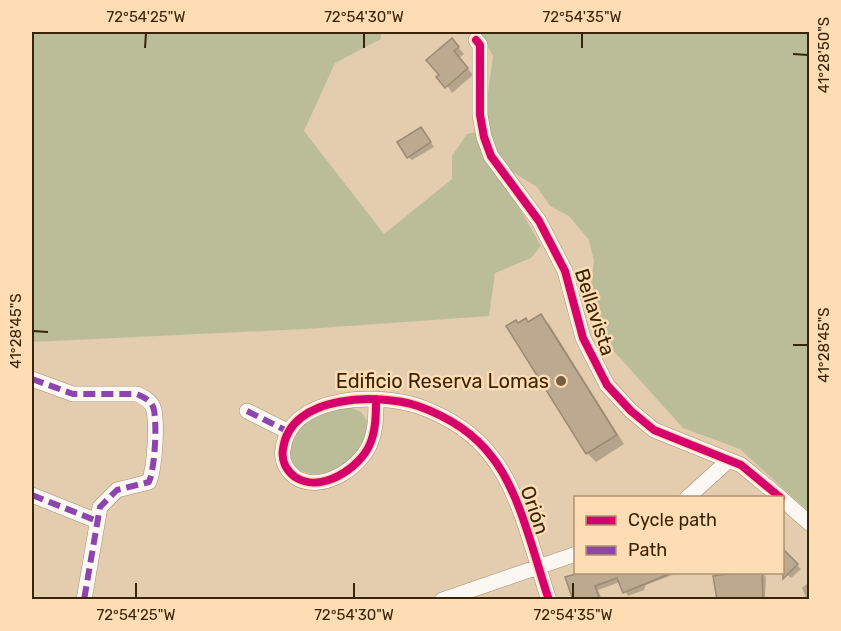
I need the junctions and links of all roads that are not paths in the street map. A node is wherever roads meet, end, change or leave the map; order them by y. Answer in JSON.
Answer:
{"nodes":[{"id":1,"x":476,"y":40,"type":"dead end"},
{"id":2,"x":32,"y":379,"type":"edge"},
{"id":3,"x":376,"y":399,"type":"junction"},
{"id":4,"x":247,"y":411,"type":"dead end"},
{"id":5,"x":289,"y":432,"type":"junction"},
{"id":6,"x":729,"y":460,"type":"junction"},
{"id":7,"x":32,"y":495,"type":"edge"},
{"id":8,"x":689,"y":496,"type":"edge"},
{"id":9,"x":780,"y":496,"type":"edge"},
{"id":10,"x":784,"y":500,"type":"edge"},
{"id":11,"x":97,"y":521,"type":"junction"},
{"id":12,"x":810,"y":524,"type":"edge"},
{"id":13,"x":574,"y":555,"type":"edge"},
{"id":14,"x":538,"y":567,"type":"junction"},
{"id":15,"x":84,"y":600,"type":"edge"},
{"id":16,"x":442,"y":600,"type":"edge"},
{"id":17,"x":549,"y":600,"type":"edge"}],
"edges":[{"from":1,"to":6,"type":"street","name":"Bellavista"},
{"from":2,"to":11,"type":"street"},
{"from":3,"to":5,"type":"street","name":"Orión"},
{"from":3,"to":5,"type":"street"},
{"from":3,"to":14,"type":"street","name":"Orión"},
{"from":4,"to":5,"type":"street"},
{"from":6,"to":8,"type":"street"},
{"from":6,"to":9,"type":"street","name":"Bellavista"},
{"from":7,"to":11,"type":"street"},
{"from":10,"to":12,"type":"street","name":"Bellavista"},
{"from":11,"to":15,"type":"street"},
{"from":13,"to":14,"type":"street"},
{"from":14,"to":16,"type":"street"},
{"from":14,"to":17,"type":"street","name":"Orión"}]}
